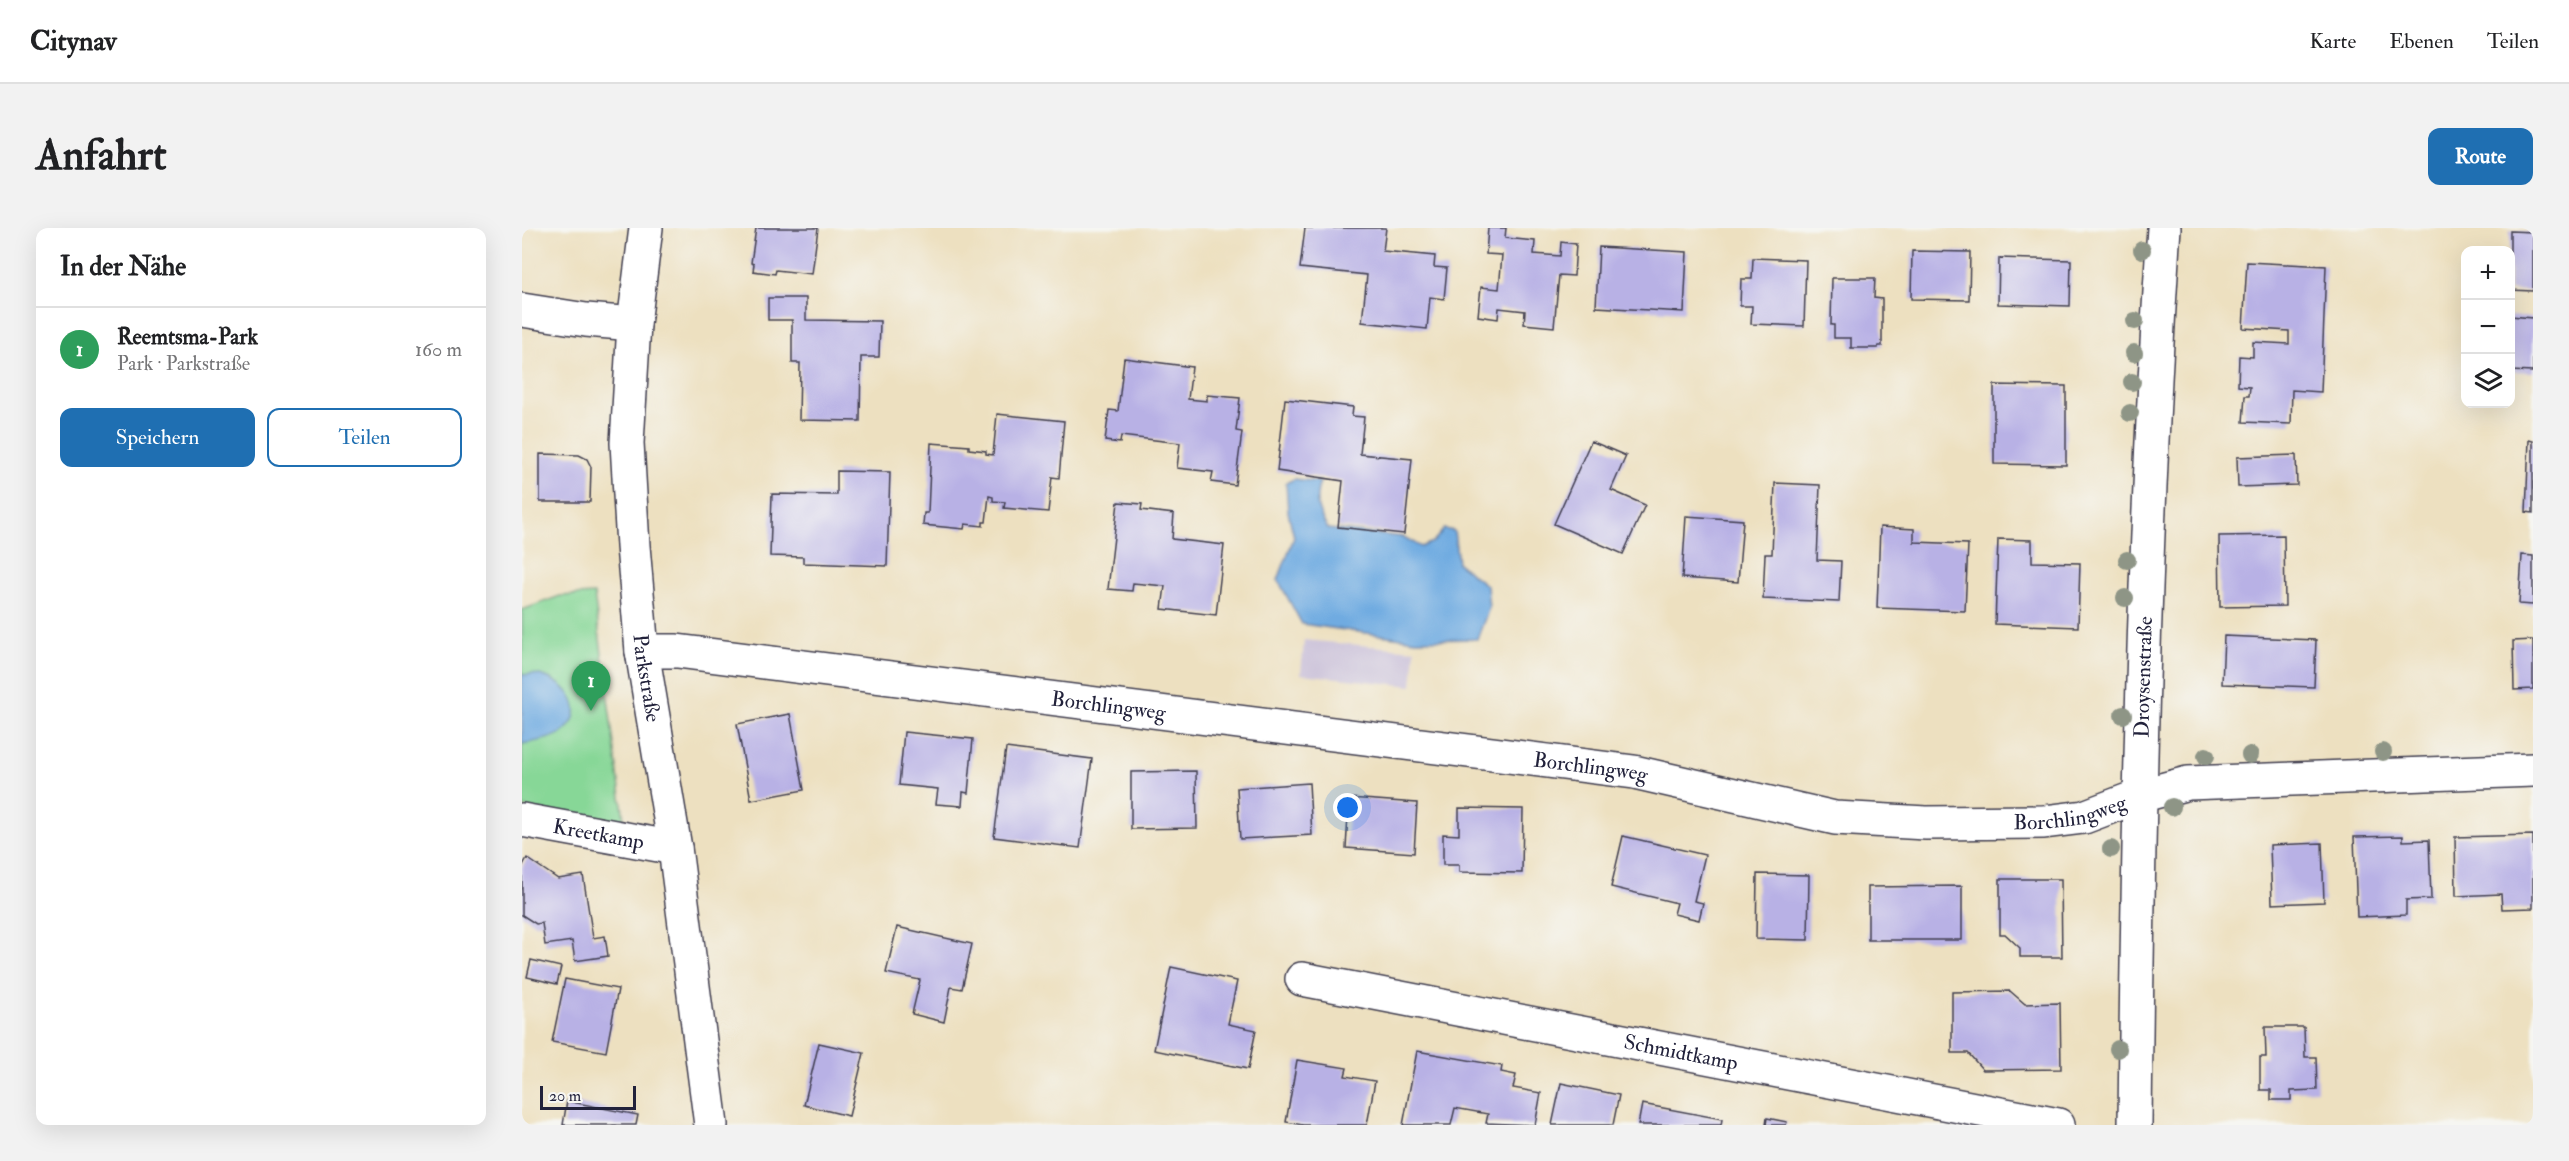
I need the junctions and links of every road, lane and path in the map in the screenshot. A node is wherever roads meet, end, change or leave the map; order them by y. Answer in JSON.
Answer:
{"nodes":[{"id":1,"x":646,"y":228,"type":"edge"},
{"id":2,"x":2164,"y":228,"type":"edge"},
{"id":3,"x":522,"y":310,"type":"edge"},
{"id":4,"x":634,"y":324,"type":"junction"},
{"id":5,"x":642,"y":651,"type":"junction"},
{"id":6,"x":2533,"y":770,"type":"edge"},
{"id":7,"x":2139,"y":796,"type":"junction"},
{"id":8,"x":522,"y":820,"type":"edge"},
{"id":9,"x":675,"y":848,"type":"junction"},
{"id":10,"x":1302,"y":979,"type":"dead end"},
{"id":11,"x":711,"y":1125,"type":"edge"},
{"id":12,"x":2058,"y":1125,"type":"edge"},
{"id":13,"x":2135,"y":1125,"type":"edge"}],
"edges":[{"from":1,"to":4,"type":"street","name":"Parkstraße"},
{"from":2,"to":7,"type":"street","name":"Droysenstraße"},
{"from":3,"to":4,"type":"street"},
{"from":4,"to":5,"type":"street","name":"Parkstraße"},
{"from":5,"to":7,"type":"street","name":"Borchlingweg"},
{"from":5,"to":9,"type":"street","name":"Parkstraße"},
{"from":6,"to":7,"type":"street","name":"Borchlingweg"},
{"from":7,"to":13,"type":"street","name":"Droysenstraße"},
{"from":8,"to":9,"type":"street","name":"Kreetkamp"},
{"from":9,"to":11,"type":"street","name":"Parkstraße"},
{"from":10,"to":12,"type":"street","name":"Schmidtkamp"}]}
